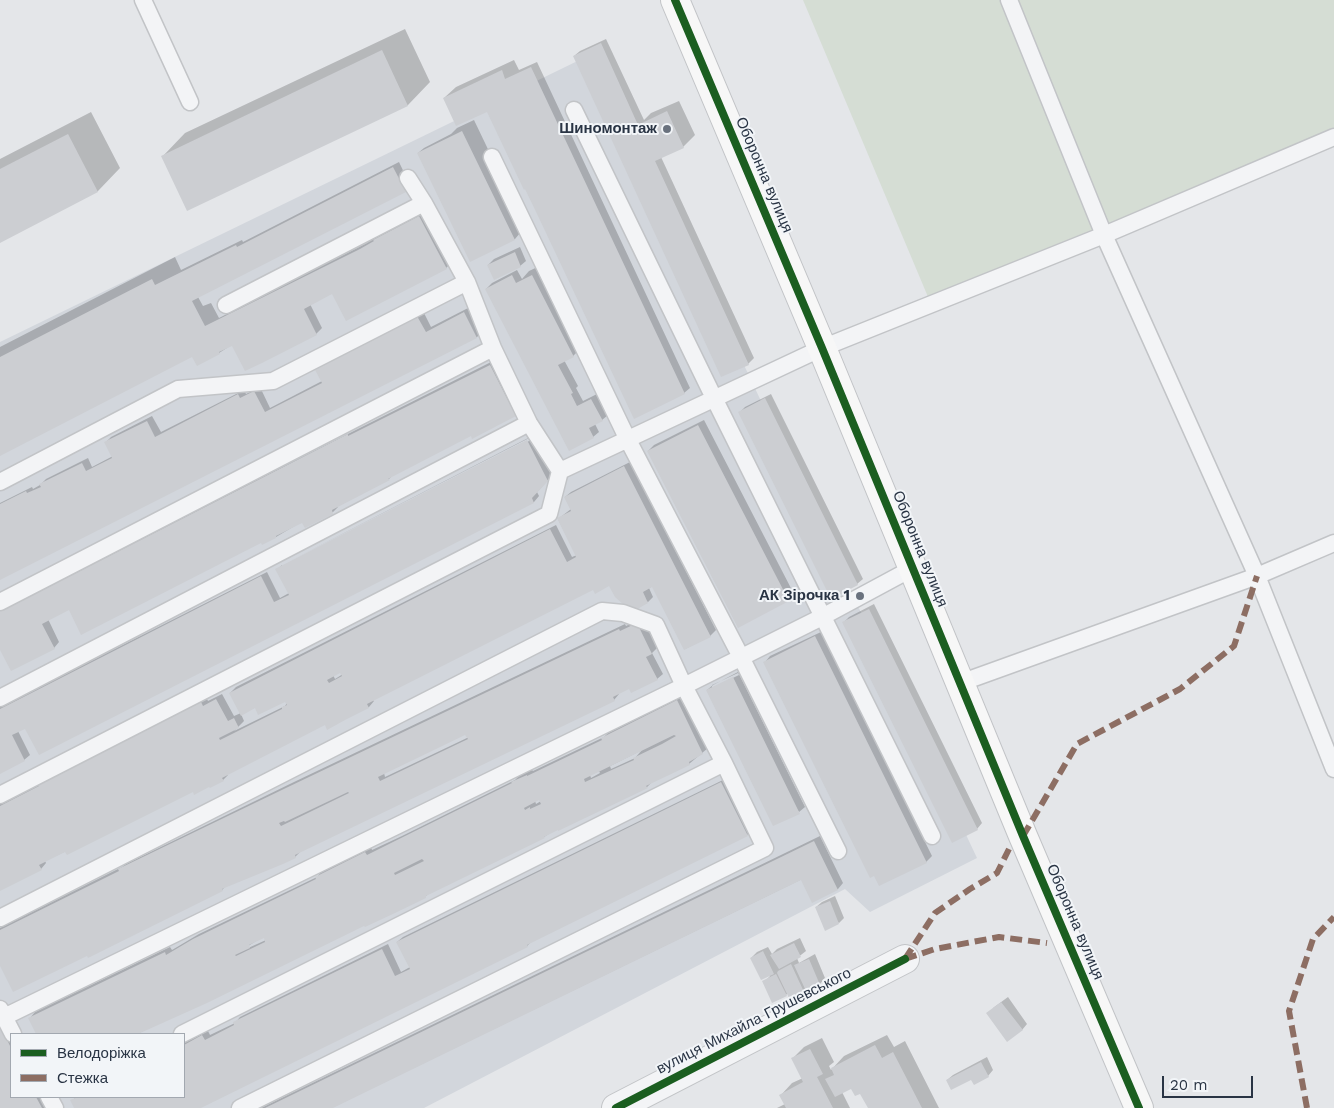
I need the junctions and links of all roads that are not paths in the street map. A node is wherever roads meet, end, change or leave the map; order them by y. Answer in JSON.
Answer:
{"nodes":[{"id":1,"x":143,"y":0,"type":"edge"},
{"id":2,"x":675,"y":0,"type":"edge"},
{"id":3,"x":1010,"y":0,"type":"edge"},
{"id":4,"x":190,"y":102,"type":"dead end"},
{"id":5,"x":574,"y":110,"type":"dead end"},
{"id":6,"x":1334,"y":137,"type":"edge"},
{"id":7,"x":492,"y":157,"type":"dead end"},
{"id":8,"x":408,"y":178,"type":"dead end"},
{"id":9,"x":424,"y":203,"type":"junction"},
{"id":10,"x":1104,"y":235,"type":"junction"},
{"id":11,"x":467,"y":282,"type":"junction"},
{"id":12,"x":226,"y":305,"type":"dead end"},
{"id":13,"x":493,"y":348,"type":"junction"},
{"id":14,"x":822,"y":348,"type":"junction"},
{"id":15,"x":714,"y":398,"type":"junction"},
{"id":16,"x":529,"y":423,"type":"junction"},
{"id":17,"x":628,"y":440,"type":"junction"},
{"id":18,"x":560,"y":471,"type":"junction"},
{"id":19,"x":0,"y":482,"type":"edge"},
{"id":20,"x":1334,"y":542,"type":"edge"},
{"id":21,"x":913,"y":568,"type":"junction"},
{"id":22,"x":1256,"y":576,"type":"junction"},
{"id":23,"x":0,"y":602,"type":"edge"},
{"id":24,"x":822,"y":617,"type":"junction"},
{"id":25,"x":741,"y":657,"type":"junction"},
{"id":26,"x":960,"y":683,"type":"junction"},
{"id":27,"x":684,"y":686,"type":"junction"},
{"id":28,"x":0,"y":698,"type":"edge"},
{"id":29,"x":724,"y":763,"type":"junction"},
{"id":30,"x":1334,"y":769,"type":"edge"},
{"id":31,"x":0,"y":794,"type":"edge"},
{"id":32,"x":932,"y":836,"type":"dead end"},
{"id":33,"x":838,"y":851,"type":"dead end"},
{"id":34,"x":0,"y":918,"type":"edge"},
{"id":35,"x":905,"y":958,"type":"dead end"},
{"id":36,"x":2,"y":1013,"type":"edge"},
{"id":37,"x":13,"y":1033,"type":"edge"},
{"id":38,"x":184,"y":1033,"type":"edge"},
{"id":39,"x":240,"y":1108,"type":"edge"},
{"id":40,"x":616,"y":1108,"type":"edge"},
{"id":41,"x":1139,"y":1108,"type":"edge"}],
"edges":[{"from":1,"to":4,"type":"lane"},
{"from":2,"to":14,"type":"street","name":"Оборонна вулиця"},
{"from":3,"to":10,"type":"lane"},
{"from":5,"to":15,"type":"lane"},
{"from":6,"to":10,"type":"lane"},
{"from":7,"to":17,"type":"lane"},
{"from":8,"to":9,"type":"lane"},
{"from":9,"to":11,"type":"lane"},
{"from":9,"to":12,"type":"lane"},
{"from":10,"to":14,"type":"lane"},
{"from":10,"to":22,"type":"lane"},
{"from":11,"to":13,"type":"lane"},
{"from":11,"to":19,"type":"lane"},
{"from":13,"to":16,"type":"lane"},
{"from":13,"to":23,"type":"lane"},
{"from":14,"to":15,"type":"lane"},
{"from":14,"to":21,"type":"street","name":"Оборонна вулиця"},
{"from":15,"to":17,"type":"lane"},
{"from":15,"to":24,"type":"lane"},
{"from":16,"to":18,"type":"lane"},
{"from":16,"to":28,"type":"lane"},
{"from":17,"to":18,"type":"lane"},
{"from":17,"to":25,"type":"lane"},
{"from":18,"to":31,"type":"lane"},
{"from":20,"to":22,"type":"lane"},
{"from":21,"to":24,"type":"lane"},
{"from":21,"to":26,"type":"street","name":"Оборонна вулиця"},
{"from":22,"to":26,"type":"lane"},
{"from":22,"to":30,"type":"lane"},
{"from":24,"to":25,"type":"lane"},
{"from":24,"to":32,"type":"lane"},
{"from":25,"to":27,"type":"lane"},
{"from":25,"to":33,"type":"lane"},
{"from":26,"to":41,"type":"street","name":"Оборонна вулиця"},
{"from":27,"to":29,"type":"lane"},
{"from":27,"to":34,"type":"lane"},
{"from":27,"to":36,"type":"lane"},
{"from":29,"to":38,"type":"lane"},
{"from":29,"to":39,"type":"lane"},
{"from":35,"to":40,"type":"street","name":"вулиця Михайла Грушевського"},
{"from":36,"to":37,"type":"lane"}]}
